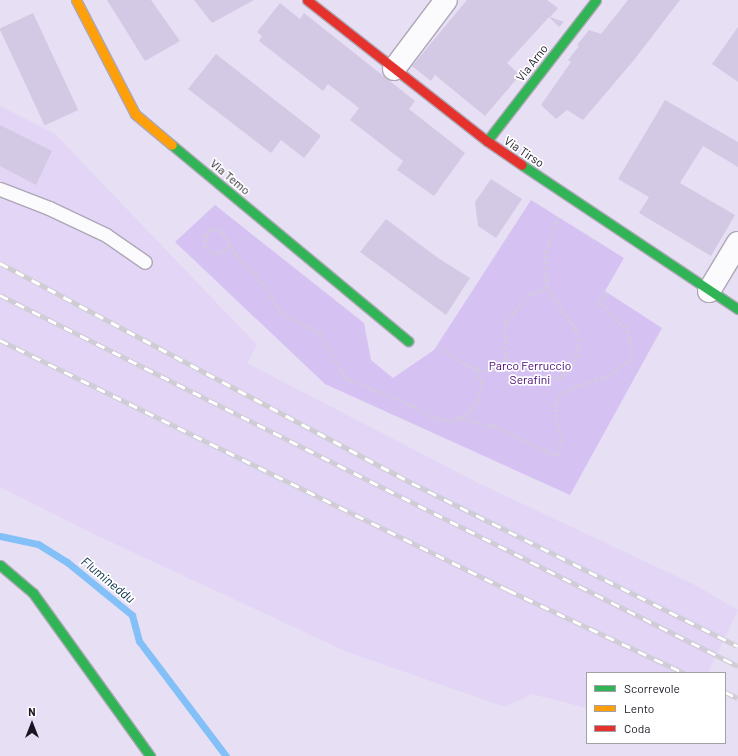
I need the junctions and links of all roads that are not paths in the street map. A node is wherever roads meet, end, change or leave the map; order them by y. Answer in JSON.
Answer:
{"nodes":[{"id":1,"x":76,"y":0,"type":"edge"},
{"id":2,"x":307,"y":0,"type":"edge"},
{"id":3,"x":596,"y":0,"type":"edge"},
{"id":4,"x":445,"y":1,"type":"edge"},
{"id":5,"x":394,"y":69,"type":"junction"},
{"id":6,"x":487,"y":142,"type":"junction"},
{"id":7,"x":0,"y":189,"type":"edge"},
{"id":8,"x":738,"y":243,"type":"edge"},
{"id":9,"x":145,"y":262,"type":"dead end"},
{"id":10,"x":708,"y":292,"type":"junction"},
{"id":11,"x":738,"y":309,"type":"edge"},
{"id":12,"x":408,"y":341,"type":"dead end"},
{"id":13,"x":0,"y":566,"type":"edge"},
{"id":14,"x":150,"y":756,"type":"edge"}],
"edges":[{"from":1,"to":12,"type":"street","name":"Via Temo"},
{"from":2,"to":5,"type":"street","name":"Via Tirso"},
{"from":3,"to":6,"type":"street","name":"Via Arno"},
{"from":4,"to":5,"type":"street"},
{"from":5,"to":6,"type":"street","name":"Via Tirso"},
{"from":6,"to":10,"type":"street","name":"Via Tirso"},
{"from":7,"to":9,"type":"lane"},
{"from":8,"to":10,"type":"street"},
{"from":10,"to":11,"type":"street","name":"Via Tirso"},
{"from":13,"to":14,"type":"street"}]}
